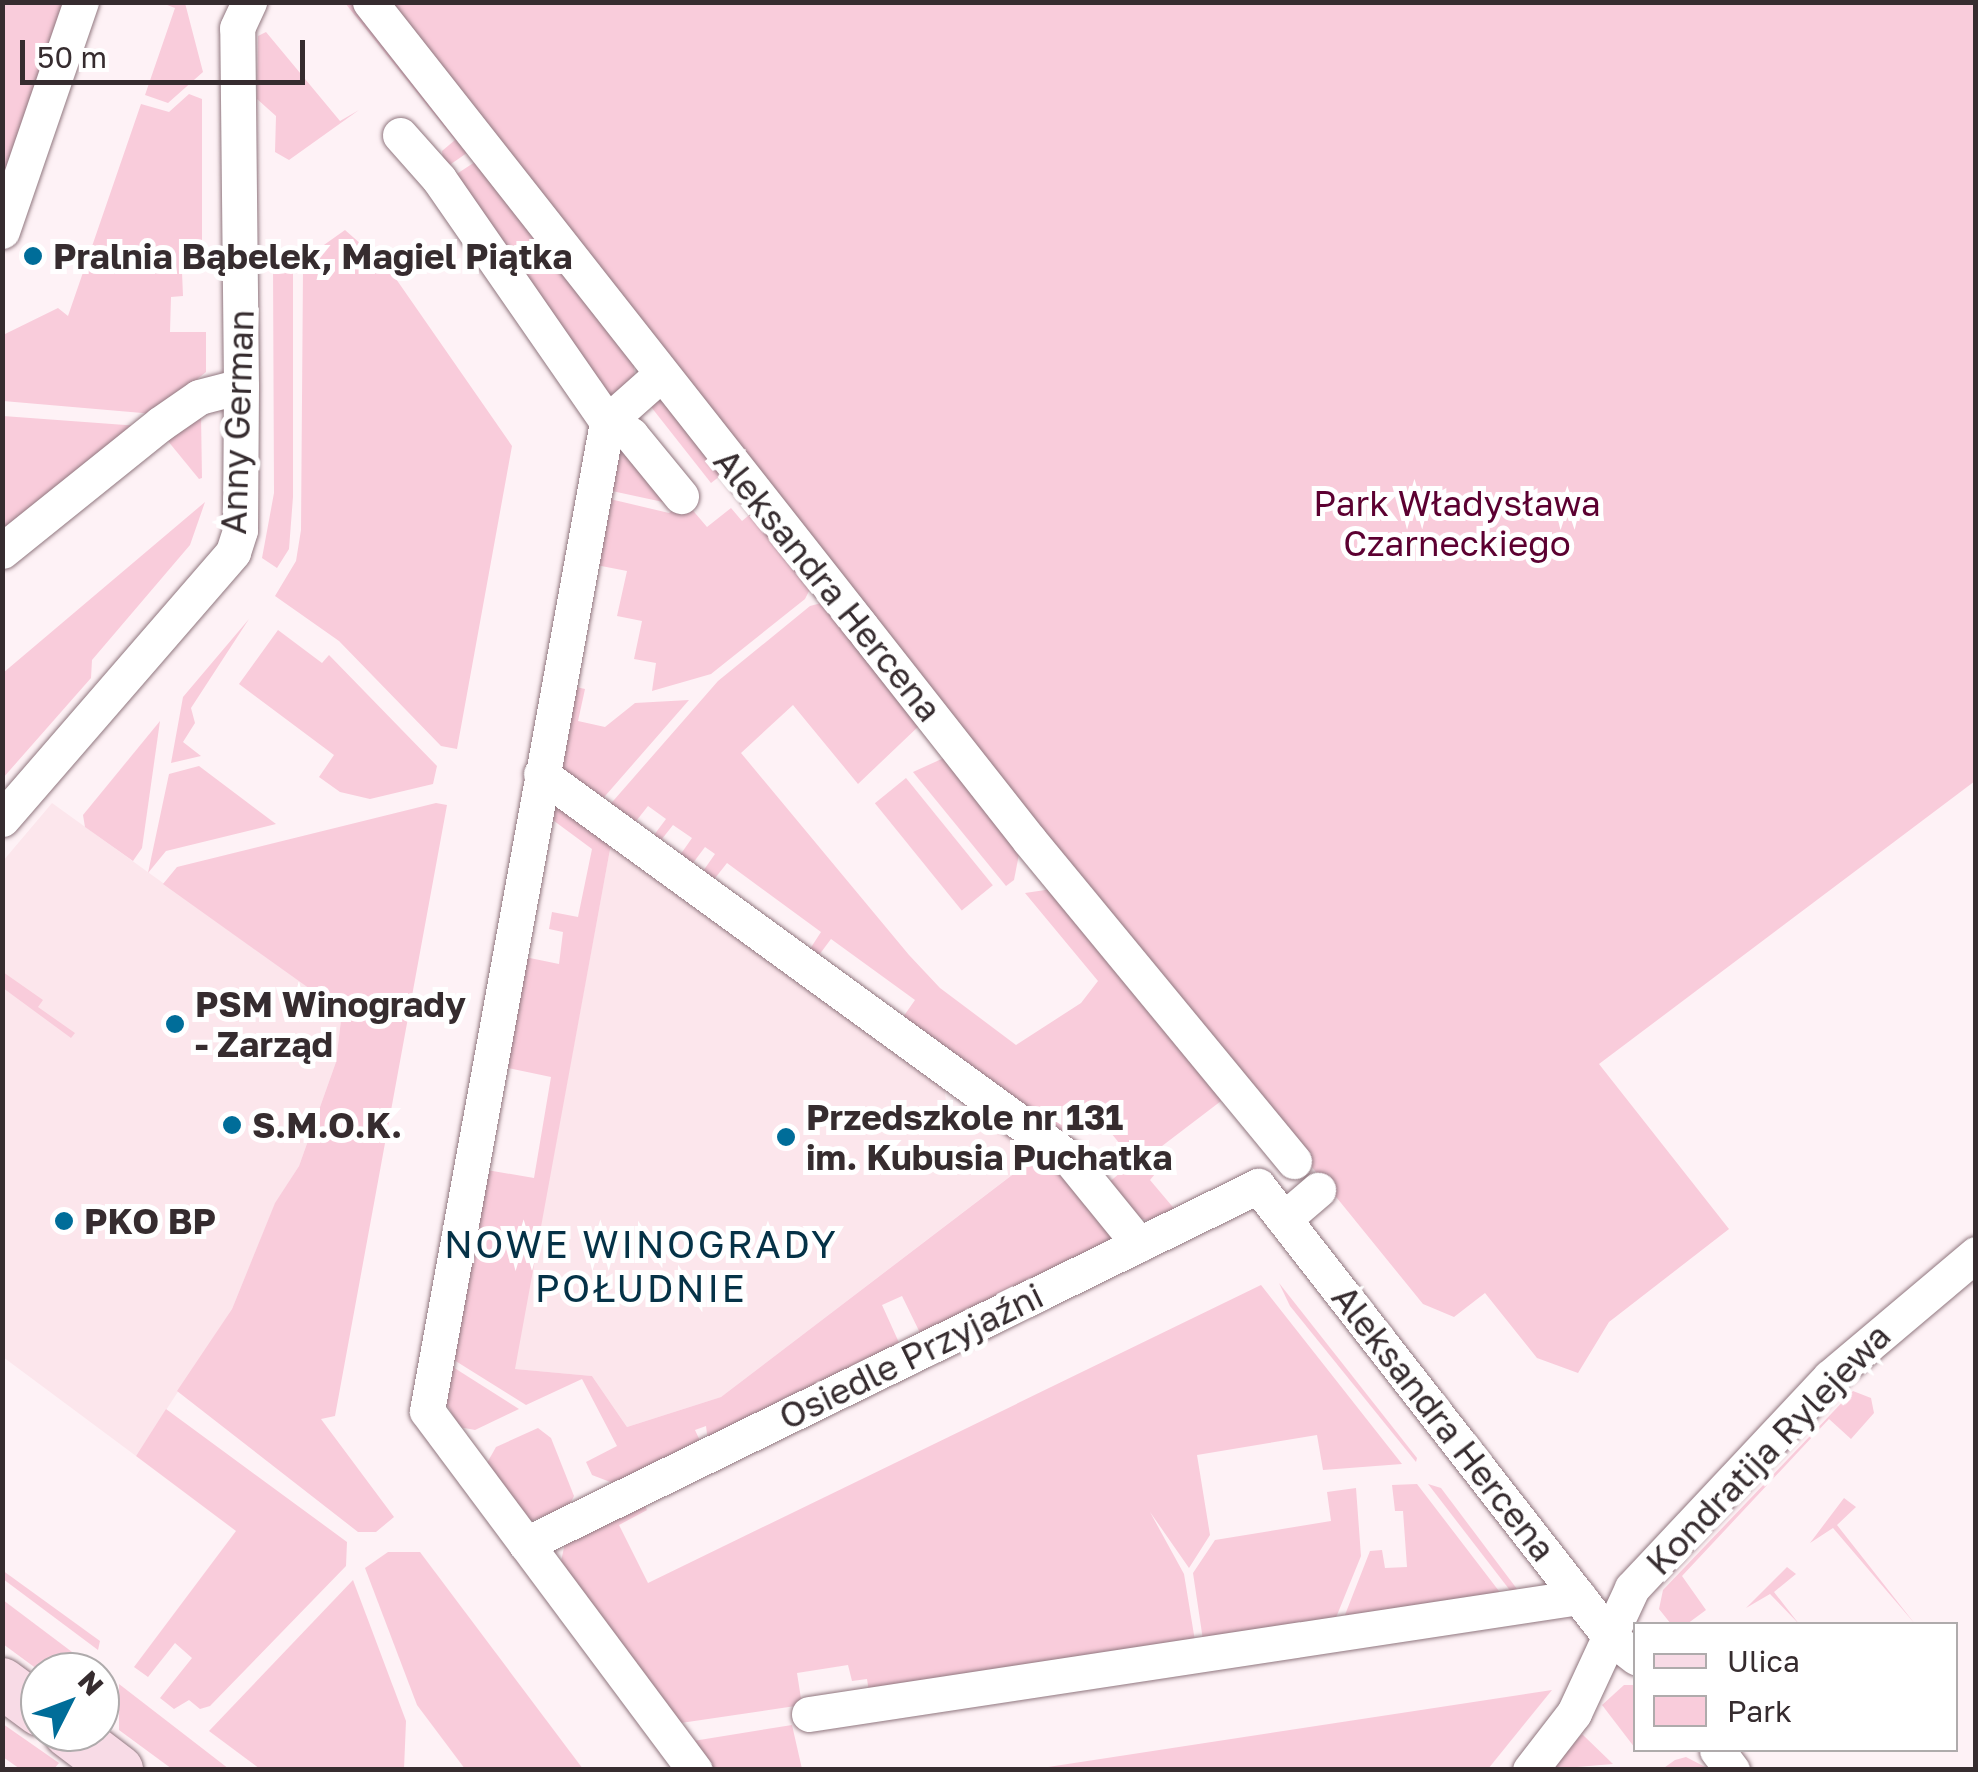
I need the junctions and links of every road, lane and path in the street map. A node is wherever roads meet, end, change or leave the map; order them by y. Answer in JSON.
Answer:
{"nodes":[{"id":1,"x":81,"y":2,"type":"edge"},
{"id":2,"x":370,"y":2,"type":"edge"},
{"id":3,"x":238,"y":11,"type":"edge"},
{"id":4,"x":400,"y":136,"type":"dead end"},
{"id":5,"x":2,"y":231,"type":"edge"},
{"id":6,"x":660,"y":375,"type":"junction"},
{"id":7,"x":242,"y":386,"type":"junction"},
{"id":8,"x":607,"y":422,"type":"junction"},
{"id":9,"x":680,"y":496,"type":"dead end"},
{"id":10,"x":2,"y":551,"type":"edge"},
{"id":11,"x":541,"y":774,"type":"junction"},
{"id":12,"x":2,"y":819,"type":"edge"},
{"id":13,"x":1294,"y":1161,"type":"dead end"},
{"id":14,"x":1318,"y":1190,"type":"dead end"},
{"id":15,"x":1284,"y":1219,"type":"junction"},
{"id":16,"x":1139,"y":1244,"type":"junction"},
{"id":17,"x":1976,"y":1254,"type":"edge"},
{"id":18,"x":526,"y":1544,"type":"junction"},
{"id":19,"x":1579,"y":1597,"type":"junction"},
{"id":20,"x":1623,"y":1647,"type":"edge"},
{"id":21,"x":809,"y":1714,"type":"dead end"},
{"id":22,"x":94,"y":1752,"type":"edge"},
{"id":23,"x":118,"y":1770,"type":"edge"},
{"id":24,"x":695,"y":1770,"type":"edge"},
{"id":25,"x":1530,"y":1770,"type":"edge"}],
"edges":[{"from":1,"to":5,"type":"street"},
{"from":2,"to":6,"type":"street","name":"Aleksandra Hercena"},
{"from":3,"to":7,"type":"street","name":"Anny German"},
{"from":4,"to":8,"type":"street"},
{"from":6,"to":8,"type":"street"},
{"from":6,"to":13,"type":"street","name":"Aleksandra Hercena"},
{"from":7,"to":10,"type":"street"},
{"from":7,"to":12,"type":"street","name":"Anny German"},
{"from":8,"to":9,"type":"street"},
{"from":8,"to":11,"type":"street"},
{"from":11,"to":16,"type":"street"},
{"from":11,"to":18,"type":"street"},
{"from":14,"to":15,"type":"street"},
{"from":15,"to":16,"type":"street","name":"Osiedle Przyjaźni"},
{"from":15,"to":19,"type":"street","name":"Aleksandra Hercena"},
{"from":16,"to":18,"type":"street","name":"Osiedle Przyjaźni"},
{"from":17,"to":20,"type":"street","name":"Kondratija Rylejewa"},
{"from":18,"to":24,"type":"street"},
{"from":19,"to":20,"type":"street","name":"Aleksandra Hercena"},
{"from":19,"to":21,"type":"street"},
{"from":20,"to":25,"type":"street","name":"Kondratija Rylejewa"},
{"from":22,"to":23,"type":"street"}]}
